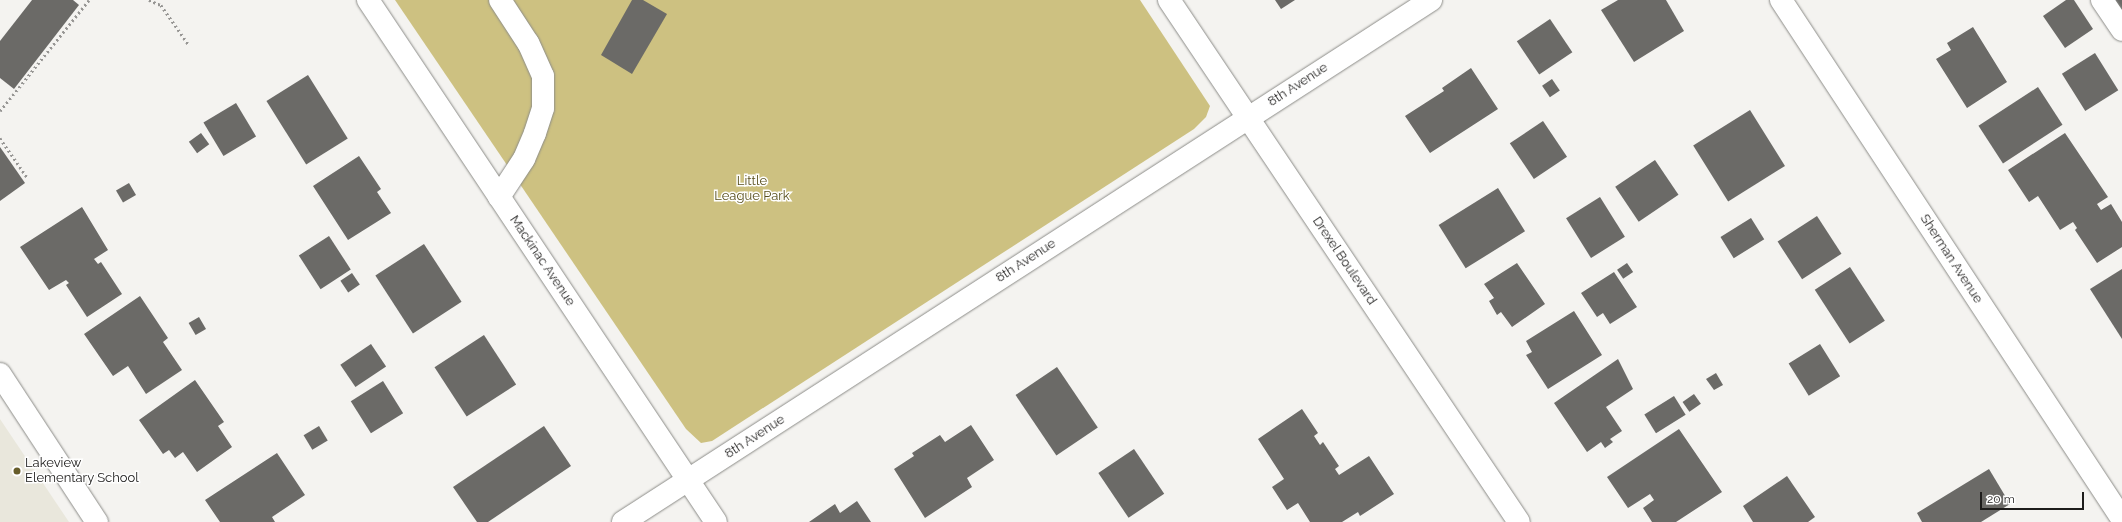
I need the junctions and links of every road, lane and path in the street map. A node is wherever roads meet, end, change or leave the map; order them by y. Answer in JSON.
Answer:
{"nodes":[{"id":1,"x":89,"y":0,"type":"edge"},
{"id":2,"x":149,"y":0,"type":"edge"},
{"id":3,"x":368,"y":0,"type":"edge"},
{"id":4,"x":500,"y":0,"type":"edge"},
{"id":5,"x":1169,"y":0,"type":"edge"},
{"id":6,"x":1430,"y":0,"type":"edge"},
{"id":7,"x":1781,"y":0,"type":"edge"},
{"id":8,"x":2102,"y":0,"type":"edge"},
{"id":9,"x":2122,"y":30,"type":"edge"},
{"id":10,"x":189,"y":45,"type":"dead end"},
{"id":11,"x":0,"y":111,"type":"edge"},
{"id":12,"x":1247,"y":118,"type":"junction"},
{"id":13,"x":0,"y":138,"type":"edge"},
{"id":14,"x":27,"y":177,"type":"dead end"},
{"id":15,"x":499,"y":197,"type":"junction"},
{"id":16,"x":0,"y":374,"type":"edge"},
{"id":17,"x":689,"y":480,"type":"junction"},
{"id":18,"x":2122,"y":519,"type":"edge"},
{"id":19,"x":97,"y":522,"type":"edge"},
{"id":20,"x":623,"y":522,"type":"edge"},
{"id":21,"x":716,"y":522,"type":"edge"},
{"id":22,"x":1519,"y":522,"type":"edge"}],
"edges":[{"from":1,"to":11,"type":"path"},
{"from":2,"to":10,"type":"path"},
{"from":3,"to":15,"type":"street","name":"Mackinac Avenue"},
{"from":4,"to":15,"type":"street"},
{"from":5,"to":12,"type":"street","name":"Drexel Boulevard"},
{"from":6,"to":12,"type":"street","name":"8th Avenue"},
{"from":7,"to":18,"type":"street","name":"Sherman Avenue"},
{"from":8,"to":9,"type":"street"},
{"from":12,"to":17,"type":"street","name":"8th Avenue"},
{"from":12,"to":22,"type":"street","name":"Drexel Boulevard"},
{"from":13,"to":14,"type":"path"},
{"from":15,"to":17,"type":"street","name":"Mackinac Avenue"},
{"from":16,"to":19,"type":"street"},
{"from":17,"to":20,"type":"street","name":"8th Avenue"},
{"from":17,"to":21,"type":"street","name":"Mackinac Avenue"}]}
